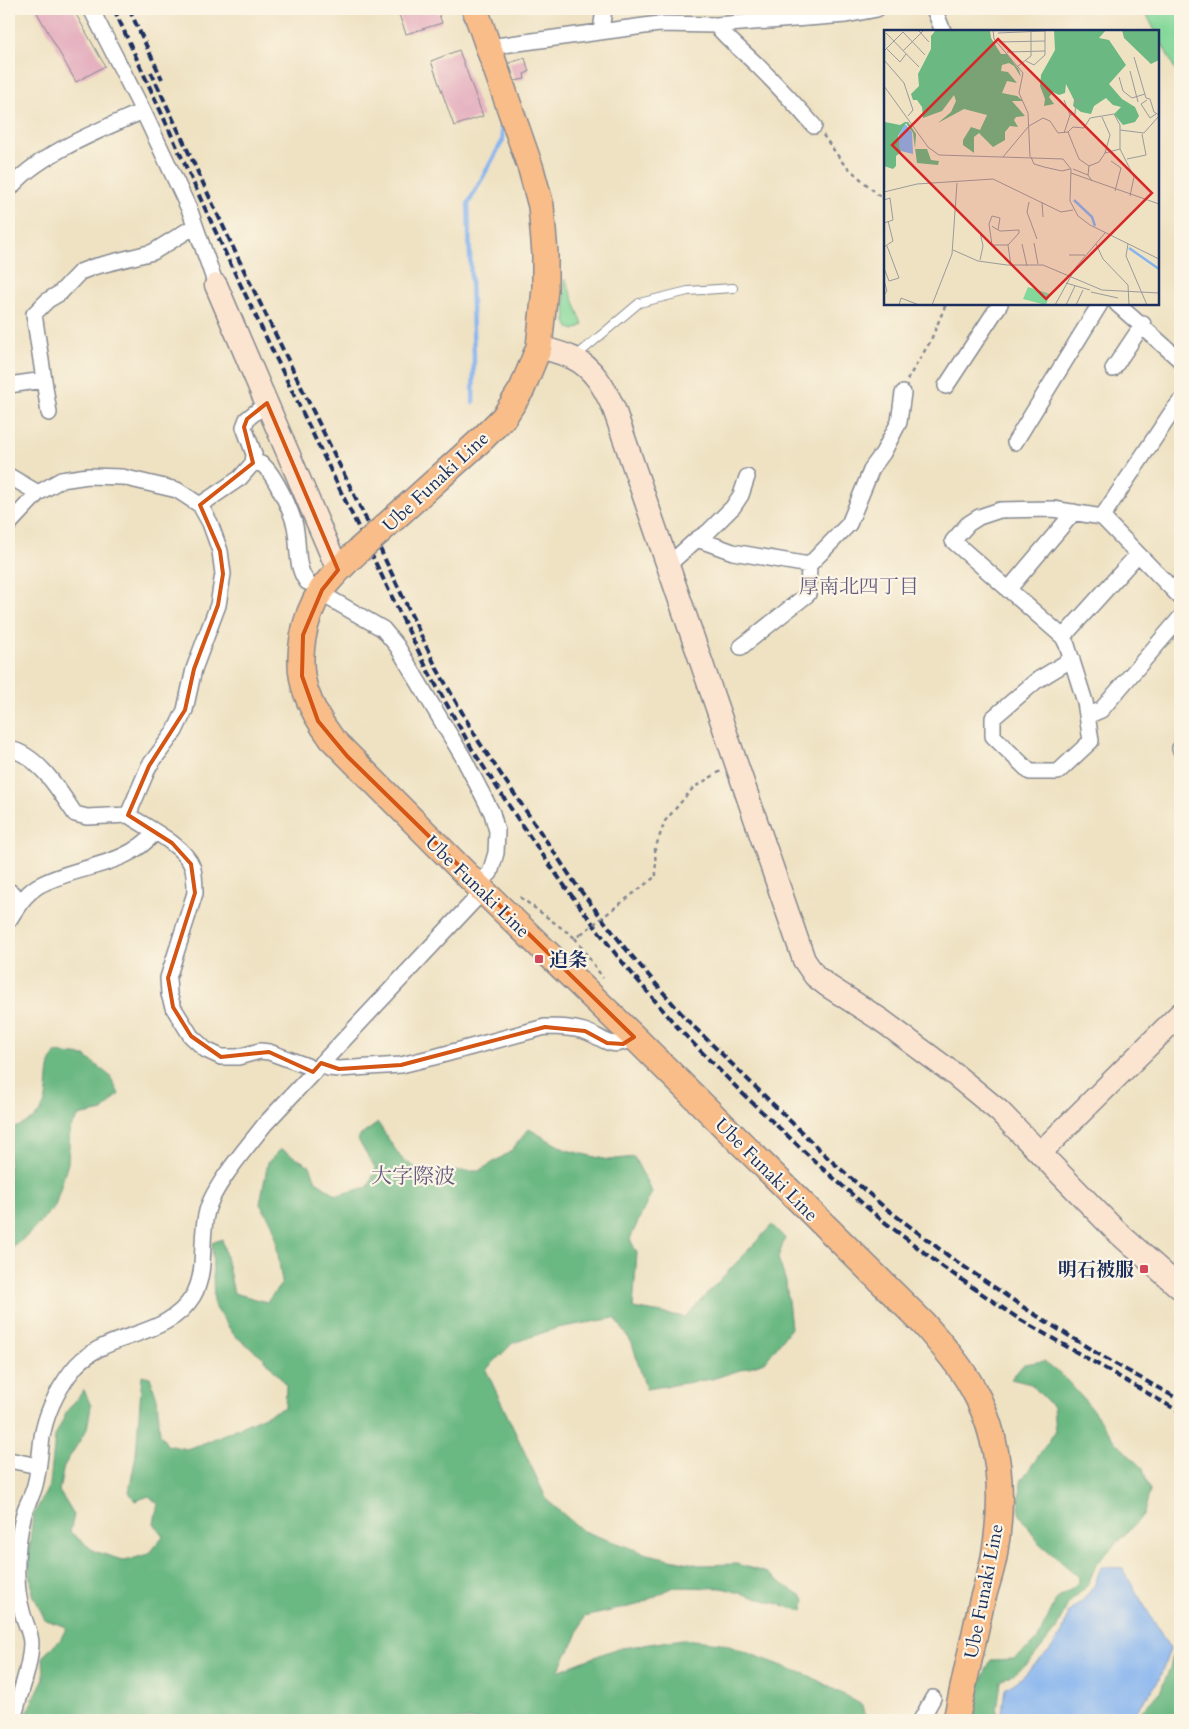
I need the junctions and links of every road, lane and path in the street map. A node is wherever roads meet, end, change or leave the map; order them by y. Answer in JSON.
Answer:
{"nodes":[{"id":1,"x":91,"y":9,"type":"edge"},
{"id":2,"x":475,"y":9,"type":"edge"},
{"id":3,"x":604,"y":9,"type":"edge"},
{"id":4,"x":877,"y":9,"type":"edge"},
{"id":5,"x":934,"y":9,"type":"edge"},
{"id":6,"x":716,"y":25,"type":"junction"},
{"id":7,"x":943,"y":30,"type":"edge"},
{"id":8,"x":601,"y":31,"type":"junction"},
{"id":9,"x":488,"y":47,"type":"junction"},
{"id":10,"x":143,"y":112,"type":"junction"},
{"id":11,"x":814,"y":126,"type":"joint"},
{"id":12,"x":9,"y":190,"type":"edge"},
{"id":13,"x":884,"y":200,"type":"edge"},
{"id":14,"x":195,"y":226,"type":"junction"},
{"id":15,"x":216,"y":285,"type":"joint"},
{"id":16,"x":733,"y":288,"type":"dead end"},
{"id":17,"x":946,"y":305,"type":"edge"},
{"id":18,"x":999,"y":305,"type":"edge"},
{"id":19,"x":1099,"y":305,"type":"edge"},
{"id":20,"x":1118,"y":305,"type":"edge"},
{"id":21,"x":1142,"y":324,"type":"junction"},
{"id":22,"x":539,"y":347,"type":"junction"},
{"id":23,"x":574,"y":358,"type":"junction"},
{"id":24,"x":1180,"y":360,"type":"edge"},
{"id":25,"x":1113,"y":369,"type":"dead end"},
{"id":26,"x":44,"y":380,"type":"junction"},
{"id":27,"x":9,"y":385,"type":"edge"},
{"id":28,"x":946,"y":386,"type":"dead end"},
{"id":29,"x":903,"y":393,"type":"joint"},
{"id":30,"x":1180,"y":402,"type":"edge"},
{"id":31,"x":267,"y":403,"type":"junction"},
{"id":32,"x":49,"y":413,"type":"dead end"},
{"id":33,"x":1015,"y":442,"type":"dead end"},
{"id":34,"x":253,"y":463,"type":"junction"},
{"id":35,"x":9,"y":476,"type":"edge"},
{"id":36,"x":747,"y":477,"type":"dead end"},
{"id":37,"x":38,"y":493,"type":"junction"},
{"id":38,"x":200,"y":505,"type":"junction"},
{"id":39,"x":1074,"y":512,"type":"junction"},
{"id":40,"x":1102,"y":517,"type":"junction"},
{"id":41,"x":9,"y":524,"type":"edge"},
{"id":42,"x":697,"y":539,"type":"junction"},
{"id":43,"x":1138,"y":554,"type":"junction"},
{"id":44,"x":808,"y":565,"type":"junction"},
{"id":45,"x":667,"y":566,"type":"junction"},
{"id":46,"x":338,"y":570,"type":"junction"},
{"id":47,"x":308,"y":582,"type":"dead end"},
{"id":48,"x":1008,"y":590,"type":"junction"},
{"id":49,"x":1180,"y":597,"type":"edge"},
{"id":50,"x":329,"y":598,"type":"dead end"},
{"id":51,"x":1180,"y":618,"type":"edge"},
{"id":52,"x":1063,"y":637,"type":"junction"},
{"id":53,"x":741,"y":647,"type":"dead end"},
{"id":54,"x":1072,"y":660,"type":"junction"},
{"id":55,"x":1087,"y":716,"type":"junction"},
{"id":56,"x":9,"y":749,"type":"edge"},
{"id":57,"x":735,"y":762,"type":"junction"},
{"id":58,"x":128,"y":815,"type":"junction"},
{"id":59,"x":155,"y":832,"type":"junction"},
{"id":60,"x":480,"y":888,"type":"junction"},
{"id":61,"x":517,"y":895,"type":"dead end"},
{"id":62,"x":15,"y":896,"type":"edge"},
{"id":63,"x":9,"y":920,"type":"edge"},
{"id":64,"x":1180,"y":1014,"type":"edge"},
{"id":65,"x":634,"y":1037,"type":"junction"},
{"id":66,"x":317,"y":1067,"type":"junction"},
{"id":67,"x":1040,"y":1153,"type":"junction"},
{"id":68,"x":1180,"y":1288,"type":"edge"},
{"id":69,"x":9,"y":1460,"type":"edge"},
{"id":70,"x":38,"y":1466,"type":"junction"},
{"id":71,"x":9,"y":1599,"type":"edge"},
{"id":72,"x":22,"y":1611,"type":"junction"},
{"id":73,"x":934,"y":1698,"type":"dead end"},
{"id":74,"x":12,"y":1712,"type":"edge"},
{"id":75,"x":921,"y":1720,"type":"edge"},
{"id":76,"x":956,"y":1720,"type":"edge"}],
"edges":[{"from":1,"to":10,"type":"street"},
{"from":2,"to":9,"type":"main road","name":"Ube Funaki Line"},
{"from":3,"to":8,"type":"street"},
{"from":4,"to":6,"type":"street"},
{"from":5,"to":7,"type":"street"},
{"from":6,"to":8,"type":"street"},
{"from":6,"to":11,"type":"street"},
{"from":8,"to":9,"type":"street"},
{"from":9,"to":22,"type":"main road","name":"Ube Funaki Line"},
{"from":10,"to":12,"type":"street"},
{"from":10,"to":14,"type":"street"},
{"from":11,"to":13,"type":"path"},
{"from":14,"to":15,"type":"street"},
{"from":14,"to":26,"type":"street"},
{"from":15,"to":31,"type":"street"},
{"from":16,"to":23,"type":"lane"},
{"from":17,"to":29,"type":"path"},
{"from":18,"to":28,"type":"street"},
{"from":19,"to":33,"type":"street"},
{"from":20,"to":21,"type":"street"},
{"from":21,"to":24,"type":"street"},
{"from":21,"to":25,"type":"street"},
{"from":22,"to":23,"type":"street"},
{"from":22,"to":46,"type":"main road","name":"Ube Funaki Line","bridge":true},
{"from":23,"to":45,"type":"street"},
{"from":26,"to":27,"type":"street"},
{"from":26,"to":32,"type":"street"},
{"from":29,"to":44,"type":"street"},
{"from":30,"to":40,"type":"street"},
{"from":31,"to":34,"type":"street"},
{"from":31,"to":46,"type":"street"},
{"from":34,"to":38,"type":"street"},
{"from":34,"to":47,"type":"street"},
{"from":35,"to":37,"type":"street"},
{"from":36,"to":42,"type":"street"},
{"from":37,"to":38,"type":"street"},
{"from":37,"to":41,"type":"street"},
{"from":38,"to":58,"type":"street"},
{"from":39,"to":40,"type":"street"},
{"from":39,"to":48,"type":"street"},
{"from":39,"to":48,"type":"street"},
{"from":40,"to":43,"type":"street"},
{"from":42,"to":44,"type":"street"},
{"from":42,"to":45,"type":"street"},
{"from":43,"to":49,"type":"street"},
{"from":43,"to":52,"type":"street"},
{"from":44,"to":53,"type":"street"},
{"from":45,"to":57,"type":"street"},
{"from":46,"to":60,"type":"main road","name":"Ube Funaki Line"},
{"from":48,"to":52,"type":"street"},
{"from":50,"to":60,"type":"street"},
{"from":51,"to":55,"type":"street"},
{"from":52,"to":54,"type":"street"},
{"from":54,"to":55,"type":"street"},
{"from":54,"to":55,"type":"street"},
{"from":56,"to":58,"type":"street"},
{"from":57,"to":61,"type":"path","bridge":true},
{"from":57,"to":67,"type":"street"},
{"from":58,"to":59,"type":"street"},
{"from":59,"to":62,"type":"street"},
{"from":59,"to":66,"type":"street"},
{"from":60,"to":65,"type":"main road","name":"Ube Funaki Line"},
{"from":60,"to":66,"type":"street"},
{"from":62,"to":63,"type":"street"},
{"from":64,"to":67,"type":"street"},
{"from":65,"to":66,"type":"street"},
{"from":65,"to":76,"type":"main road","name":"Ube Funaki Line"},
{"from":66,"to":70,"type":"street"},
{"from":67,"to":68,"type":"street"},
{"from":69,"to":70,"type":"street"},
{"from":70,"to":72,"type":"street"},
{"from":71,"to":72,"type":"street"},
{"from":72,"to":74,"type":"street"},
{"from":73,"to":75,"type":"street"}]}
